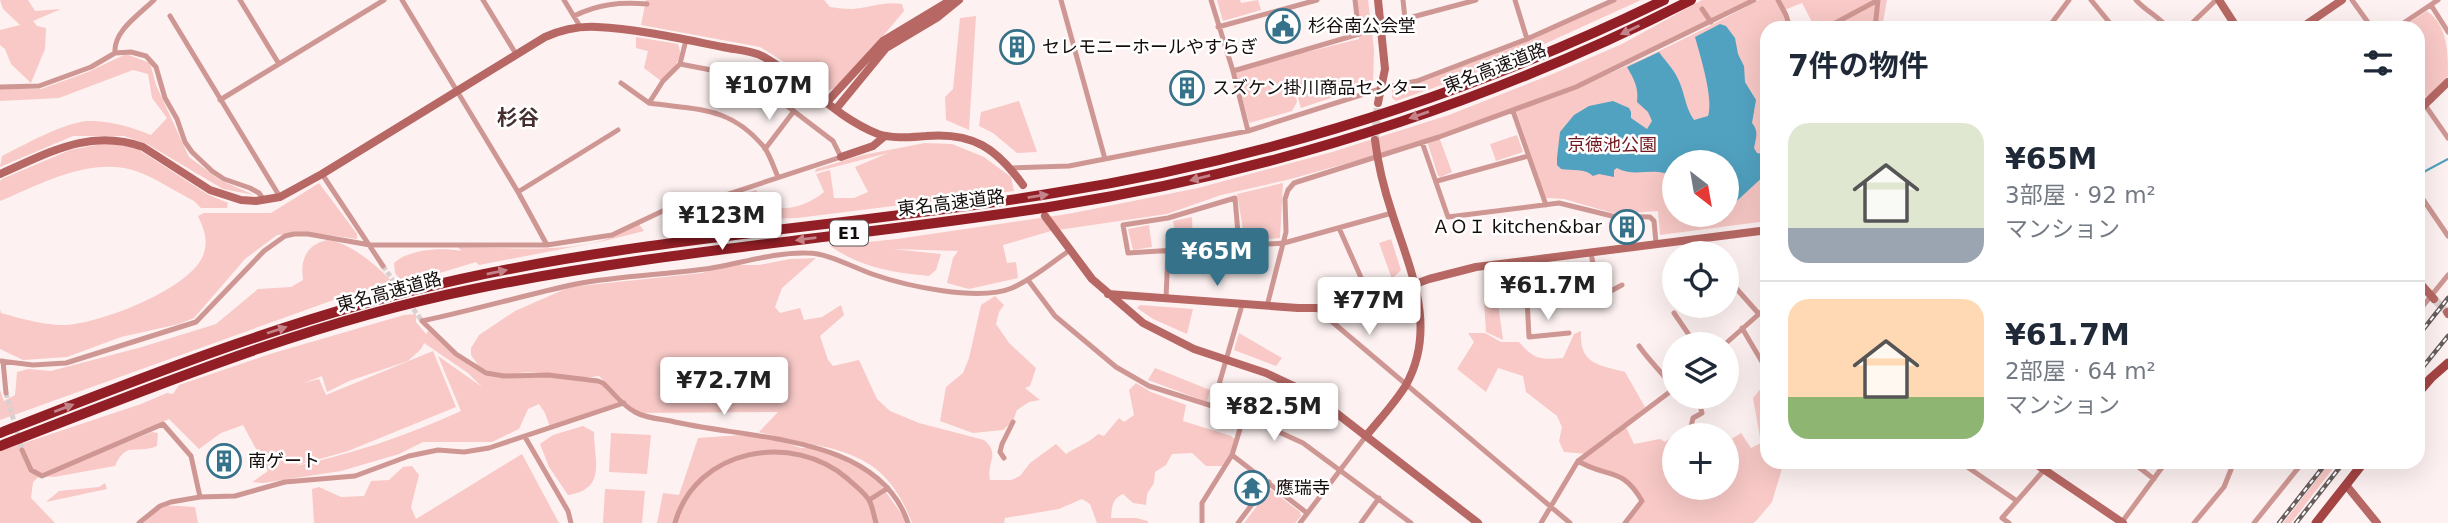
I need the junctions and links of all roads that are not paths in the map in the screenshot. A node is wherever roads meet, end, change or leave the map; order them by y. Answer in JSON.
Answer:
{"nodes":[{"id":1,"x":154,"y":0,"type":"edge"},
{"id":2,"x":240,"y":0,"type":"edge"},
{"id":3,"x":384,"y":0,"type":"edge"},
{"id":4,"x":402,"y":0,"type":"edge"},
{"id":5,"x":483,"y":0,"type":"edge"},
{"id":6,"x":564,"y":0,"type":"edge"},
{"id":7,"x":951,"y":0,"type":"edge"},
{"id":8,"x":959,"y":0,"type":"edge"},
{"id":9,"x":1061,"y":0,"type":"edge"},
{"id":10,"x":1211,"y":0,"type":"edge"},
{"id":11,"x":1317,"y":0,"type":"edge"},
{"id":12,"x":1355,"y":0,"type":"edge"},
{"id":13,"x":1378,"y":0,"type":"edge"},
{"id":14,"x":1403,"y":0,"type":"edge"},
{"id":15,"x":1476,"y":0,"type":"edge"},
{"id":16,"x":1515,"y":0,"type":"edge"},
{"id":17,"x":1614,"y":0,"type":"edge"},
{"id":18,"x":1652,"y":0,"type":"edge"},
{"id":19,"x":1664,"y":0,"type":"edge"},
{"id":20,"x":1691,"y":0,"type":"edge"},
{"id":21,"x":1754,"y":0,"type":"edge"},
{"id":22,"x":1778,"y":0,"type":"edge"},
{"id":23,"x":2069,"y":0,"type":"edge"},
{"id":24,"x":2136,"y":0,"type":"edge"},
{"id":25,"x":2217,"y":0,"type":"edge"},
{"id":26,"x":2342,"y":0,"type":"edge"},
{"id":27,"x":2352,"y":0,"type":"edge"},
{"id":28,"x":2438,"y":0,"type":"edge"},
{"id":29,"x":2095,"y":1,"type":"edge"},
{"id":30,"x":646,"y":4,"type":"edge"},
{"id":31,"x":2431,"y":5,"type":"junction"},
{"id":32,"x":1702,"y":9,"type":"dead end"},
{"id":33,"x":170,"y":16,"type":"dead end"},
{"id":34,"x":574,"y":16,"type":"junction"},
{"id":35,"x":1788,"y":21,"type":"edge"},
{"id":36,"x":1839,"y":21,"type":"edge"},
{"id":37,"x":1876,"y":21,"type":"edge"},
{"id":38,"x":2053,"y":21,"type":"edge"},
{"id":39,"x":2109,"y":21,"type":"edge"},
{"id":40,"x":2162,"y":21,"type":"edge"},
{"id":41,"x":2194,"y":21,"type":"edge"},
{"id":42,"x":2232,"y":21,"type":"edge"},
{"id":43,"x":2311,"y":21,"type":"edge"},
{"id":44,"x":2367,"y":21,"type":"edge"},
{"id":45,"x":2407,"y":21,"type":"edge"},
{"id":46,"x":1711,"y":22,"type":"junction"},
{"id":47,"x":581,"y":27,"type":"junction"},
{"id":48,"x":1218,"y":27,"type":"junction"},
{"id":49,"x":2448,"y":32,"type":"edge"},
{"id":50,"x":1527,"y":39,"type":"junction"},
{"id":51,"x":686,"y":40,"type":"junction"},
{"id":52,"x":1581,"y":40,"type":"junction"},
{"id":53,"x":114,"y":53,"type":"junction"},
{"id":54,"x":516,"y":54,"type":"junction"},
{"id":55,"x":279,"y":64,"type":"junction"},
{"id":56,"x":680,"y":64,"type":"junction"},
{"id":57,"x":1233,"y":71,"type":"junction"},
{"id":58,"x":2448,"y":82,"type":"edge"},
{"id":59,"x":621,"y":83,"type":"dead end"},
{"id":60,"x":0,"y":87,"type":"edge"},
{"id":61,"x":1383,"y":88,"type":"junction"},
{"id":62,"x":456,"y":91,"type":"junction"},
{"id":63,"x":220,"y":100,"type":"junction"},
{"id":64,"x":827,"y":102,"type":"junction"},
{"id":65,"x":649,"y":103,"type":"junction"},
{"id":66,"x":1378,"y":103,"type":"tunnel mouth"},
{"id":67,"x":2425,"y":105,"type":"edge"},
{"id":68,"x":836,"y":109,"type":"junction"},
{"id":69,"x":794,"y":111,"type":"junction"},
{"id":70,"x":1513,"y":111,"type":"junction"},
{"id":71,"x":2425,"y":111,"type":"edge"},
{"id":72,"x":618,"y":130,"type":"dead end"},
{"id":73,"x":1248,"y":131,"type":"junction"},
{"id":74,"x":885,"y":136,"type":"junction"},
{"id":75,"x":2447,"y":136,"type":"edge"},
{"id":76,"x":1375,"y":139,"type":"tunnel mouth"},
{"id":77,"x":1422,"y":142,"type":"junction"},
{"id":78,"x":765,"y":149,"type":"junction"},
{"id":79,"x":1377,"y":156,"type":"junction"},
{"id":80,"x":1528,"y":156,"type":"junction"},
{"id":81,"x":841,"y":157,"type":"junction"},
{"id":82,"x":1105,"y":159,"type":"junction"},
{"id":83,"x":1011,"y":168,"type":"junction"},
{"id":84,"x":0,"y":174,"type":"edge"},
{"id":85,"x":322,"y":174,"type":"junction"},
{"id":86,"x":778,"y":177,"type":"junction"},
{"id":87,"x":1437,"y":181,"type":"junction"},
{"id":88,"x":1023,"y":185,"type":"dead end"},
{"id":89,"x":518,"y":192,"type":"junction"},
{"id":90,"x":280,"y":197,"type":"junction"},
{"id":91,"x":264,"y":200,"type":"junction"},
{"id":92,"x":2425,"y":202,"type":"edge"},
{"id":93,"x":1546,"y":205,"type":"junction"},
{"id":94,"x":1392,"y":213,"type":"junction"},
{"id":95,"x":1045,"y":216,"type":"dead end"},
{"id":96,"x":1339,"y":228,"type":"junction"},
{"id":97,"x":1760,"y":231,"type":"edge"},
{"id":98,"x":2448,"y":236,"type":"edge"},
{"id":99,"x":1284,"y":243,"type":"junction"},
{"id":100,"x":1656,"y":243,"type":"junction"},
{"id":101,"x":370,"y":245,"type":"junction"},
{"id":102,"x":547,"y":245,"type":"junction"},
{"id":103,"x":1239,"y":245,"type":"junction"},
{"id":104,"x":1070,"y":250,"type":"junction"},
{"id":105,"x":1168,"y":251,"type":"junction"},
{"id":106,"x":1591,"y":252,"type":"junction"},
{"id":107,"x":1525,"y":260,"type":"junction"},
{"id":108,"x":383,"y":266,"type":"tunnel mouth"},
{"id":109,"x":2448,"y":275,"type":"edge"},
{"id":110,"x":1028,"y":280,"type":"junction"},
{"id":111,"x":1416,"y":284,"type":"junction"},
{"id":112,"x":1622,"y":285,"type":"dead end"},
{"id":113,"x":2425,"y":288,"type":"edge"},
{"id":114,"x":1739,"y":292,"type":"edge"},
{"id":115,"x":1108,"y":294,"type":"junction"},
{"id":116,"x":2433,"y":297,"type":"junction"},
{"id":117,"x":1166,"y":298,"type":"junction"},
{"id":118,"x":1371,"y":300,"type":"junction"},
{"id":119,"x":1242,"y":305,"type":"junction"},
{"id":120,"x":2425,"y":305,"type":"edge"},
{"id":121,"x":1267,"y":306,"type":"junction"},
{"id":122,"x":1317,"y":309,"type":"junction"},
{"id":123,"x":1759,"y":314,"type":"joint"},
{"id":124,"x":1742,"y":328,"type":"junction"},
{"id":125,"x":1738,"y":332,"type":"edge"},
{"id":126,"x":1569,"y":333,"type":"dead end"},
{"id":127,"x":1639,"y":346,"type":"dead end"},
{"id":128,"x":1226,"y":358,"type":"junction"},
{"id":129,"x":1760,"y":358,"type":"edge"},
{"id":130,"x":1,"y":361,"type":"edge"},
{"id":131,"x":2448,"y":363,"type":"edge"},
{"id":132,"x":1662,"y":372,"type":"edge"},
{"id":133,"x":2425,"y":385,"type":"edge"},
{"id":134,"x":1405,"y":386,"type":"junction"},
{"id":135,"x":6,"y":393,"type":"dead end"},
{"id":136,"x":1662,"y":398,"type":"edge"},
{"id":137,"x":624,"y":403,"type":"junction"},
{"id":138,"x":1213,"y":405,"type":"junction"},
{"id":139,"x":1701,"y":409,"type":"edge"},
{"id":140,"x":1244,"y":416,"type":"junction"},
{"id":141,"x":1013,"y":422,"type":"dead end"},
{"id":142,"x":1692,"y":423,"type":"edge"},
{"id":143,"x":0,"y":433,"type":"edge"},
{"id":144,"x":1366,"y":436,"type":"junction"},
{"id":145,"x":525,"y":437,"type":"junction"},
{"id":146,"x":0,"y":446,"type":"edge"},
{"id":147,"x":22,"y":450,"type":"tunnel mouth"},
{"id":148,"x":1232,"y":455,"type":"junction"},
{"id":149,"x":1004,"y":458,"type":"dead end"},
{"id":150,"x":1578,"y":461,"type":"junction"},
{"id":151,"x":1969,"y":469,"type":"edge"},
{"id":152,"x":2142,"y":469,"type":"edge"},
{"id":153,"x":2161,"y":469,"type":"edge"},
{"id":154,"x":2231,"y":469,"type":"edge"},
{"id":155,"x":2297,"y":469,"type":"edge"},
{"id":156,"x":2359,"y":469,"type":"edge"},
{"id":157,"x":1341,"y":470,"type":"junction"},
{"id":158,"x":2044,"y":470,"type":"joint"},
{"id":159,"x":2154,"y":478,"type":"junction"},
{"id":160,"x":1269,"y":482,"type":"junction"},
{"id":161,"x":2346,"y":485,"type":"junction"},
{"id":162,"x":888,"y":488,"type":"junction"},
{"id":163,"x":200,"y":497,"type":"junction"},
{"id":164,"x":1379,"y":498,"type":"junction"},
{"id":165,"x":869,"y":500,"type":"junction"},
{"id":166,"x":2017,"y":501,"type":"junction"},
{"id":167,"x":1550,"y":507,"type":"junction"},
{"id":168,"x":1307,"y":513,"type":"junction"},
{"id":169,"x":2000,"y":520,"type":"edge"},
{"id":170,"x":139,"y":523,"type":"edge"},
{"id":171,"x":571,"y":523,"type":"edge"},
{"id":172,"x":675,"y":523,"type":"edge"},
{"id":173,"x":876,"y":523,"type":"edge"},
{"id":174,"x":908,"y":523,"type":"edge"},
{"id":175,"x":1202,"y":523,"type":"edge"},
{"id":176,"x":1238,"y":523,"type":"edge"},
{"id":177,"x":1300,"y":523,"type":"edge"},
{"id":178,"x":1361,"y":523,"type":"edge"},
{"id":179,"x":1411,"y":523,"type":"edge"},
{"id":180,"x":1478,"y":523,"type":"edge"},
{"id":181,"x":1541,"y":523,"type":"edge"},
{"id":182,"x":1570,"y":523,"type":"edge"},
{"id":183,"x":1625,"y":523,"type":"edge"},
{"id":184,"x":2009,"y":523,"type":"edge"},
{"id":185,"x":2122,"y":523,"type":"edge"},
{"id":186,"x":2194,"y":523,"type":"edge"},
{"id":187,"x":2254,"y":523,"type":"edge"},
{"id":188,"x":2316,"y":523,"type":"edge"},
{"id":189,"x":2377,"y":523,"type":"edge"}],
"edges":[{"from":1,"to":53,"type":"street"},
{"from":2,"to":55,"type":"street"},
{"from":3,"to":55,"type":"street"},
{"from":4,"to":62,"type":"street"},
{"from":5,"to":54,"type":"street"},
{"from":6,"to":34,"type":"street"},
{"from":7,"to":64,"type":"street"},
{"from":8,"to":68,"type":"street"},
{"from":9,"to":82,"type":"street"},
{"from":10,"to":48,"type":"street"},
{"from":11,"to":48,"type":"street"},
{"from":12,"to":57,"type":"street"},
{"from":13,"to":61,"type":"street"},
{"from":14,"to":15,"type":"street"},
{"from":16,"to":50,"type":"street"},
{"from":17,"to":50,"type":"street"},
{"from":18,"to":52,"type":"highway"},
{"from":19,"to":52,"type":"highway","name":"東名高速道路","number":"E1"},
{"from":20,"to":146,"type":"highway","name":"東名高速道路","number":"E1","one_way":true},
{"from":21,"to":46,"type":"street"},
{"from":22,"to":35,"type":"street"},
{"from":23,"to":38,"type":"street"},
{"from":24,"to":40,"type":"street"},
{"from":25,"to":41,"type":"street"},
{"from":25,"to":42,"type":"street"},
{"from":26,"to":43,"type":"street"},
{"from":27,"to":44,"type":"street"},
{"from":28,"to":31,"type":"street"},
{"from":29,"to":39,"type":"street"},
{"from":30,"to":34,"type":"street"},
{"from":31,"to":45,"type":"street"},
{"from":31,"to":49,"type":"street"},
{"from":32,"to":46,"type":"street"},
{"from":33,"to":63,"type":"street"},
{"from":34,"to":47,"type":"street"},
{"from":36,"to":37,"type":"street"},
{"from":46,"to":70,"type":"street"},
{"from":47,"to":51,"type":"street"},
{"from":47,"to":54,"type":"street"},
{"from":48,"to":57,"type":"street"},
{"from":50,"to":61,"type":"street"},
{"from":51,"to":56,"type":"street"},
{"from":51,"to":64,"type":"street"},
{"from":143,"to":52,"type":"highway","name":"東名高速道路","number":"E1","one_way":true},
{"from":53,"to":60,"type":"street"},
{"from":53,"to":91,"type":"street"},
{"from":54,"to":62,"type":"street"},
{"from":55,"to":63,"type":"street"},
{"from":56,"to":65,"type":"street"},
{"from":56,"to":69,"type":"street"},
{"from":57,"to":73,"type":"street"},
{"from":58,"to":67,"type":"street"},
{"from":59,"to":65,"type":"street"},
{"from":61,"to":66,"type":"street"},
{"from":61,"to":73,"type":"street"},
{"from":62,"to":85,"type":"street"},
{"from":62,"to":89,"type":"street"},
{"from":63,"to":90,"type":"street"},
{"from":64,"to":68,"type":"street"},
{"from":65,"to":78,"type":"street"},
{"from":68,"to":74,"type":"street"},
{"from":69,"to":78,"type":"street"},
{"from":69,"to":81,"type":"street"},
{"from":70,"to":77,"type":"street"},
{"from":70,"to":80,"type":"street"},
{"from":71,"to":75,"type":"street"},
{"from":72,"to":89,"type":"street"},
{"from":73,"to":82,"type":"street"},
{"from":74,"to":81,"type":"street"},
{"from":74,"to":83,"type":"street"},
{"from":76,"to":79,"type":"street"},
{"from":77,"to":79,"type":"street"},
{"from":77,"to":87,"type":"street"},
{"from":78,"to":86,"type":"street"},
{"from":79,"to":94,"type":"street"},
{"from":79,"to":99,"type":"street"},
{"from":80,"to":87,"type":"street"},
{"from":80,"to":93,"type":"street"},
{"from":81,"to":86,"type":"street"},
{"from":82,"to":83,"type":"street"},
{"from":83,"to":88,"type":"street"},
{"from":84,"to":91,"type":"street"},
{"from":85,"to":90,"type":"street"},
{"from":85,"to":101,"type":"street"},
{"from":86,"to":102,"type":"street"},
{"from":87,"to":93,"type":"street"},
{"from":89,"to":102,"type":"street"},
{"from":90,"to":91,"type":"street"},
{"from":92,"to":98,"type":"street"},
{"from":93,"to":100,"type":"street"},
{"from":94,"to":96,"type":"street"},
{"from":94,"to":111,"type":"street"},
{"from":95,"to":104,"type":"street"},
{"from":96,"to":99,"type":"street"},
{"from":96,"to":118,"type":"street"},
{"from":97,"to":100,"type":"street"},
{"from":99,"to":103,"type":"street"},
{"from":99,"to":121,"type":"street"},
{"from":100,"to":106,"type":"street"},
{"from":101,"to":102,"type":"street"},
{"from":101,"to":108,"type":"street"},
{"from":101,"to":130,"type":"street"},
{"from":103,"to":105,"type":"street"},
{"from":103,"to":105,"type":"street"},
{"from":104,"to":110,"type":"street"},
{"from":104,"to":115,"type":"street"},
{"from":105,"to":117,"type":"street"},
{"from":106,"to":107,"type":"street"},
{"from":106,"to":112,"type":"street"},
{"from":107,"to":111,"type":"street"},
{"from":107,"to":126,"type":"street"},
{"from":109,"to":116,"type":"street"},
{"from":110,"to":137,"type":"street"},
{"from":110,"to":138,"type":"street"},
{"from":111,"to":118,"type":"street"},
{"from":111,"to":134,"type":"street"},
{"from":113,"to":116,"type":"street"},
{"from":114,"to":123,"type":"street"},
{"from":115,"to":117,"type":"street"},
{"from":115,"to":128,"type":"street"},
{"from":116,"to":120,"type":"street"},
{"from":117,"to":119,"type":"street"},
{"from":118,"to":122,"type":"street"},
{"from":119,"to":121,"type":"street"},
{"from":119,"to":128,"type":"street"},
{"from":121,"to":122,"type":"street"},
{"from":122,"to":134,"type":"street"},
{"from":123,"to":124,"type":"street"},
{"from":124,"to":125,"type":"street"},
{"from":124,"to":129,"type":"street"},
{"from":127,"to":132,"type":"street"},
{"from":128,"to":138,"type":"street"},
{"from":128,"to":144,"type":"street"},
{"from":130,"to":135,"type":"street"},
{"from":131,"to":133,"type":"main road"},
{"from":134,"to":144,"type":"street"},
{"from":134,"to":167,"type":"street"},
{"from":136,"to":150,"type":"street"},
{"from":137,"to":145,"type":"street"},
{"from":137,"to":162,"type":"street"},
{"from":138,"to":140,"type":"street"},
{"from":139,"to":142,"type":"street"},
{"from":140,"to":148,"type":"street"},
{"from":140,"to":157,"type":"street"},
{"from":141,"to":149,"type":"street"},
{"from":144,"to":157,"type":"street"},
{"from":144,"to":180,"type":"street"},
{"from":145,"to":163,"type":"street"},
{"from":145,"to":171,"type":"street"},
{"from":147,"to":163,"type":"street"},
{"from":148,"to":160,"type":"street"},
{"from":148,"to":175,"type":"street"},
{"from":150,"to":167,"type":"street"},
{"from":150,"to":183,"type":"street"},
{"from":151,"to":166,"type":"street"},
{"from":152,"to":159,"type":"street"},
{"from":153,"to":159,"type":"street"},
{"from":154,"to":186,"type":"street"},
{"from":155,"to":187,"type":"street"},
{"from":156,"to":161,"type":"main road"},
{"from":157,"to":164,"type":"street"},
{"from":157,"to":168,"type":"street"},
{"from":158,"to":166,"type":"street"},
{"from":158,"to":185,"type":"street"},
{"from":159,"to":185,"type":"street"},
{"from":160,"to":168,"type":"street"},
{"from":160,"to":176,"type":"street"},
{"from":161,"to":188,"type":"main road"},
{"from":161,"to":189,"type":"street"},
{"from":162,"to":165,"type":"street"},
{"from":162,"to":174,"type":"street"},
{"from":163,"to":170,"type":"street"},
{"from":164,"to":178,"type":"street"},
{"from":164,"to":179,"type":"street"},
{"from":165,"to":172,"type":"street"},
{"from":165,"to":173,"type":"street"},
{"from":166,"to":169,"type":"street"},
{"from":167,"to":181,"type":"street"},
{"from":167,"to":182,"type":"street"},
{"from":168,"to":177,"type":"street"},
{"from":169,"to":184,"type":"street"}]}
